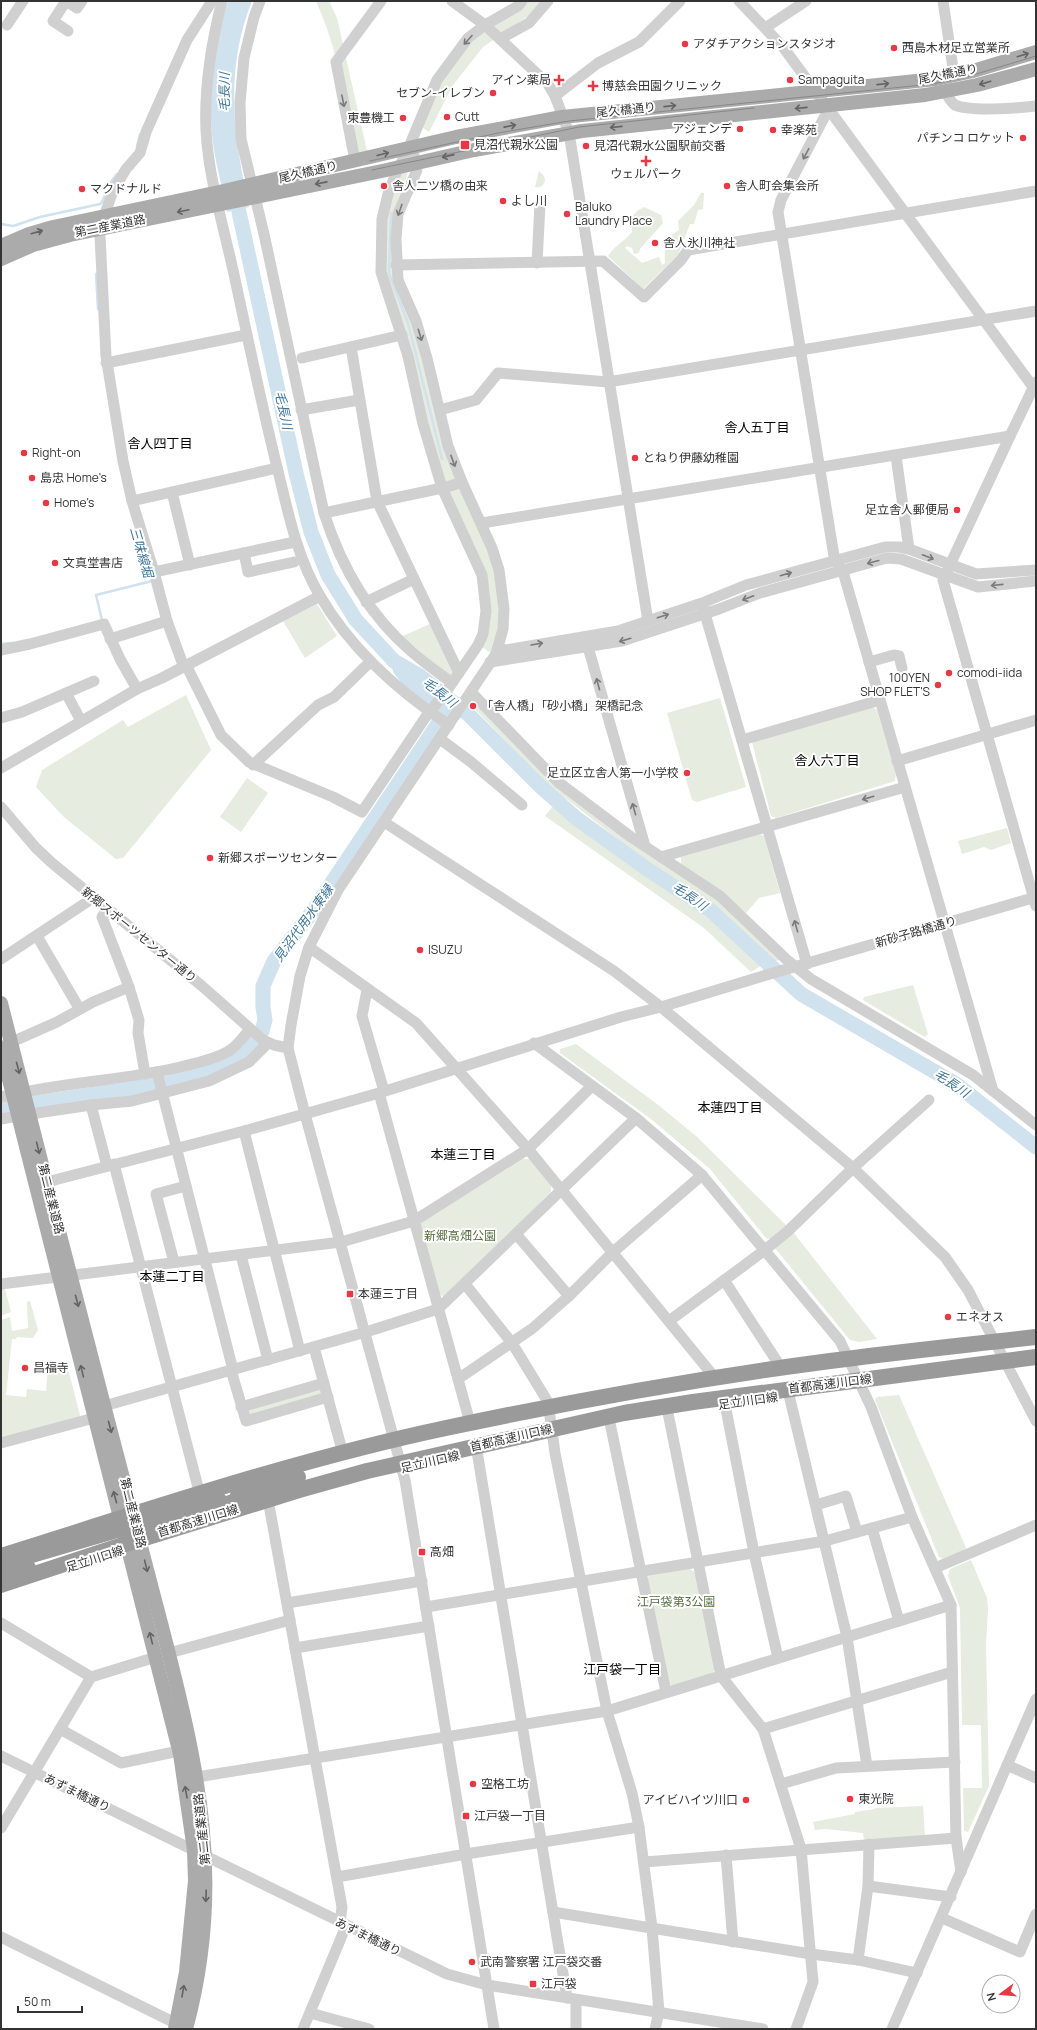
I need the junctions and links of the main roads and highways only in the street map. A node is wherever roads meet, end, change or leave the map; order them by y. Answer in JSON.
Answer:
{"nodes":[{"id":1,"x":1036,"y":52,"type":"edge"},
{"id":2,"x":1036,"y":69,"type":"edge"},
{"id":3,"x":252,"y":191,"type":"junction"},
{"id":4,"x":218,"y":198,"type":"joint"},
{"id":5,"x":103,"y":222,"type":"junction"},
{"id":6,"x":1,"y":246,"type":"edge"},
{"id":7,"x":1,"y":259,"type":"edge"},
{"id":8,"x":1,"y":1003,"type":"edge"},
{"id":9,"x":4,"y":1046,"type":"edge"},
{"id":10,"x":19,"y":1103,"type":"edge"},
{"id":11,"x":64,"y":1276,"type":"junction"},
{"id":12,"x":1036,"y":1331,"type":"edge"},
{"id":13,"x":1036,"y":1337,"type":"edge"},
{"id":14,"x":1036,"y":1343,"type":"edge"},
{"id":15,"x":1036,"y":1357,"type":"edge"},
{"id":16,"x":1036,"y":1364,"type":"edge"},
{"id":17,"x":624,"y":1413,"type":"junction"},
{"id":18,"x":238,"y":1497,"type":"junction"},
{"id":19,"x":131,"y":1530,"type":"junction"},
{"id":20,"x":1,"y":1552,"type":"edge"},
{"id":21,"x":1,"y":1556,"type":"edge"},
{"id":22,"x":1,"y":1564,"type":"edge"},
{"id":23,"x":1,"y":1576,"type":"edge"},
{"id":24,"x":1,"y":1586,"type":"edge"},
{"id":25,"x":162,"y":1655,"type":"junction"},
{"id":26,"x":200,"y":1854,"type":"junction"},
{"id":27,"x":179,"y":2027,"type":"edge"}],
"edges":[{"from":3,"to":1,"type":"main road","name":"尾久橋通り","one_way":true},
{"from":2,"to":3,"type":"main road","name":"尾久橋通り","one_way":true},
{"from":3,"to":4,"type":"main road","name":"尾久橋通り"},
{"from":4,"to":5,"type":"main road","name":"第二産業道路"},
{"from":6,"to":5,"type":"main road","name":"第二産業道路","one_way":true},
{"from":5,"to":7,"type":"main road","name":"第二産業道路"},
{"from":8,"to":9,"type":"main road","name":"第二産業道路"},
{"from":9,"to":10,"type":"main road","name":"第二産業道路"},
{"from":10,"to":11,"type":"main road","name":"第二産業道路"},
{"from":11,"to":19,"type":"main road","name":"第二産業道路","one_way":true},
{"from":19,"to":11,"type":"main road","name":"第二産業道路","one_way":true},
{"from":12,"to":19,"type":"main road","name":"足立川口線"},
{"from":13,"to":21,"type":"highway","name":"首都高速川口線","bridge":true},
{"from":14,"to":18,"type":"highway","bridge":true},
{"from":15,"to":17,"type":"highway","name":"首都高速川口線","bridge":true},
{"from":16,"to":19,"type":"main road","name":"足立川口線"},
{"from":17,"to":18,"type":"highway","bridge":true},
{"from":17,"to":24,"type":"highway","name":"首都高速川口線","bridge":true},
{"from":18,"to":19,"type":"highway"},
{"from":19,"to":20,"type":"main road","name":"足立川口線"},
{"from":19,"to":22,"type":"highway"},
{"from":19,"to":23,"type":"highway"},
{"from":19,"to":24,"type":"main road","name":"足立川口線"},
{"from":19,"to":25,"type":"main road","name":"第二産業道路"},
{"from":26,"to":25,"type":"main road","name":"第二産業道路","one_way":true},
{"from":25,"to":26,"type":"main road","name":"第二産業道路"},
{"from":26,"to":27,"type":"main road","name":"第二産業道路"}]}
